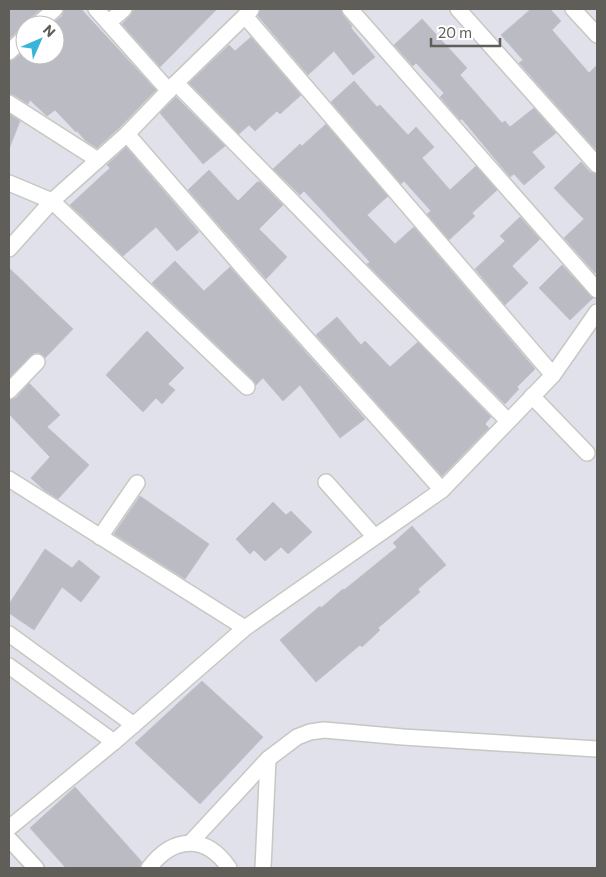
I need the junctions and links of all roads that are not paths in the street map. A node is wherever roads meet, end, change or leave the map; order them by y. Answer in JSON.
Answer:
{"nodes":[{"id":1,"x":96,"y":9,"type":"edge"},
{"id":2,"x":124,"y":9,"type":"edge"},
{"id":3,"x":350,"y":9,"type":"edge"},
{"id":4,"x":458,"y":9,"type":"edge"},
{"id":5,"x":573,"y":9,"type":"edge"},
{"id":6,"x":248,"y":12,"type":"edge"},
{"id":7,"x":109,"y":22,"type":"junction"},
{"id":8,"x":597,"y":36,"type":"edge"},
{"id":9,"x":173,"y":87,"type":"junction"},
{"id":10,"x":9,"y":104,"type":"edge"},
{"id":11,"x":127,"y":134,"type":"junction"},
{"id":12,"x":98,"y":160,"type":"junction"},
{"id":13,"x":597,"y":165,"type":"edge"},
{"id":14,"x":9,"y":183,"type":"edge"},
{"id":15,"x":52,"y":200,"type":"junction"},
{"id":16,"x":9,"y":249,"type":"edge"},
{"id":17,"x":597,"y":290,"type":"edge"},
{"id":18,"x":597,"y":312,"type":"edge"},
{"id":19,"x":36,"y":362,"type":"dead end"},
{"id":20,"x":553,"y":375,"type":"junction"},
{"id":21,"x":247,"y":387,"type":"dead end"},
{"id":22,"x":9,"y":391,"type":"edge"},
{"id":23,"x":532,"y":396,"type":"junction"},
{"id":24,"x":508,"y":422,"type":"junction"},
{"id":25,"x":587,"y":453,"type":"dead end"},
{"id":26,"x":9,"y":480,"type":"edge"},
{"id":27,"x":326,"y":482,"type":"dead end"},
{"id":28,"x":137,"y":483,"type":"dead end"},
{"id":29,"x":442,"y":490,"type":"junction"},
{"id":30,"x":374,"y":536,"type":"junction"},
{"id":31,"x":100,"y":537,"type":"junction"},
{"id":32,"x":245,"y":628,"type":"junction"},
{"id":33,"x":9,"y":634,"type":"edge"},
{"id":34,"x":9,"y":666,"type":"edge"},
{"id":35,"x":134,"y":725,"type":"junction"},
{"id":36,"x":114,"y":742,"type":"junction"},
{"id":37,"x":597,"y":749,"type":"edge"},
{"id":38,"x":268,"y":759,"type":"junction"},
{"id":39,"x":9,"y":828,"type":"edge"},
{"id":40,"x":9,"y":839,"type":"edge"},
{"id":41,"x":191,"y":842,"type":"junction"},
{"id":42,"x":36,"y":868,"type":"edge"},
{"id":43,"x":149,"y":868,"type":"edge"},
{"id":44,"x":229,"y":868,"type":"edge"},
{"id":45,"x":263,"y":868,"type":"edge"}],
"edges":[{"from":1,"to":7,"type":"street"},
{"from":2,"to":7,"type":"street"},
{"from":3,"to":17,"type":"street"},
{"from":4,"to":13,"type":"street"},
{"from":5,"to":8,"type":"street"},
{"from":6,"to":9,"type":"street"},
{"from":6,"to":20,"type":"street"},
{"from":7,"to":9,"type":"street"},
{"from":9,"to":11,"type":"street"},
{"from":9,"to":24,"type":"street"},
{"from":10,"to":12,"type":"street"},
{"from":11,"to":12,"type":"street"},
{"from":11,"to":29,"type":"street"},
{"from":12,"to":15,"type":"street"},
{"from":14,"to":15,"type":"street"},
{"from":15,"to":16,"type":"street"},
{"from":15,"to":21,"type":"street"},
{"from":18,"to":20,"type":"street"},
{"from":19,"to":22,"type":"street"},
{"from":20,"to":23,"type":"street"},
{"from":23,"to":24,"type":"street"},
{"from":23,"to":25,"type":"street"},
{"from":24,"to":29,"type":"street"},
{"from":26,"to":31,"type":"street"},
{"from":27,"to":30,"type":"street"},
{"from":28,"to":31,"type":"street"},
{"from":29,"to":30,"type":"street"},
{"from":30,"to":32,"type":"street"},
{"from":31,"to":32,"type":"street"},
{"from":32,"to":35,"type":"street"},
{"from":33,"to":35,"type":"street"},
{"from":34,"to":36,"type":"street"},
{"from":35,"to":36,"type":"street"},
{"from":36,"to":39,"type":"street"},
{"from":37,"to":38,"type":"street"},
{"from":38,"to":41,"type":"street"},
{"from":38,"to":45,"type":"street"},
{"from":40,"to":42,"type":"street"},
{"from":41,"to":43,"type":"street"},
{"from":41,"to":44,"type":"street"}]}
